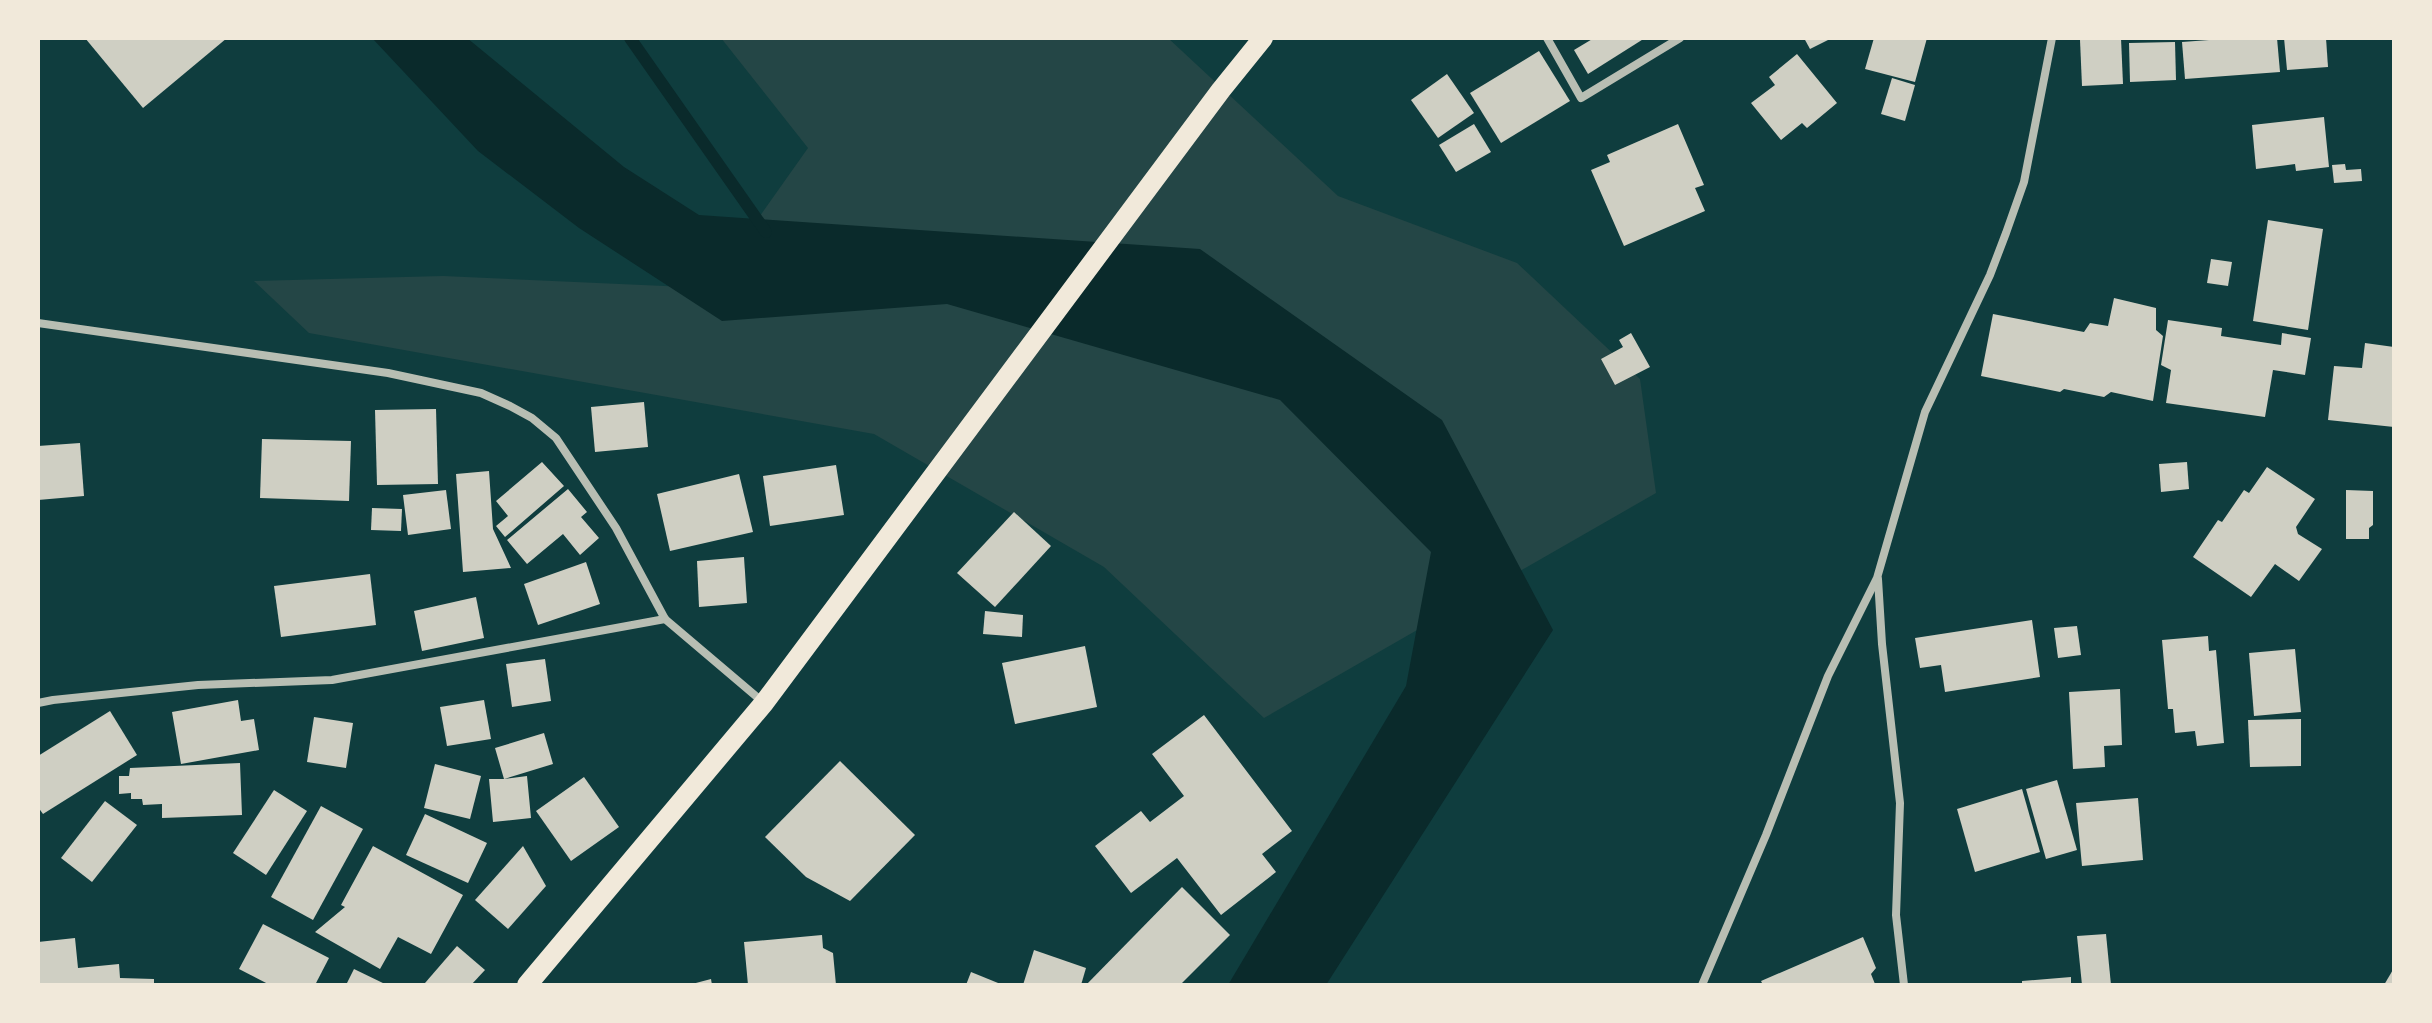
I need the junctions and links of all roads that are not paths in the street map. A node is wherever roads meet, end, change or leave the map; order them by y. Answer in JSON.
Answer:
{"nodes":[{"id":1,"x":1263,"y":38,"type":"edge"},
{"id":2,"x":1547,"y":38,"type":"edge"},
{"id":3,"x":1680,"y":38,"type":"edge"},
{"id":4,"x":2052,"y":38,"type":"edge"},
{"id":5,"x":38,"y":313,"type":"edge"},
{"id":6,"x":42,"y":324,"type":"edge"},
{"id":7,"x":1877,"y":578,"type":"junction"},
{"id":8,"x":665,"y":619,"type":"junction"},
{"id":9,"x":38,"y":703,"type":"edge"},
{"id":10,"x":764,"y":703,"type":"junction"},
{"id":11,"x":527,"y":985,"type":"edge"},
{"id":12,"x":1702,"y":985,"type":"edge"},
{"id":13,"x":1904,"y":985,"type":"edge"}],
"edges":[{"from":1,"to":10,"type":"main road"},
{"from":2,"to":3,"type":"street"},
{"from":4,"to":7,"type":"street"},
{"from":5,"to":6,"type":"street"},
{"from":6,"to":8,"type":"street"},
{"from":7,"to":12,"type":"street"},
{"from":7,"to":13,"type":"street"},
{"from":8,"to":9,"type":"street"},
{"from":8,"to":10,"type":"street"},
{"from":10,"to":11,"type":"main road"}]}
